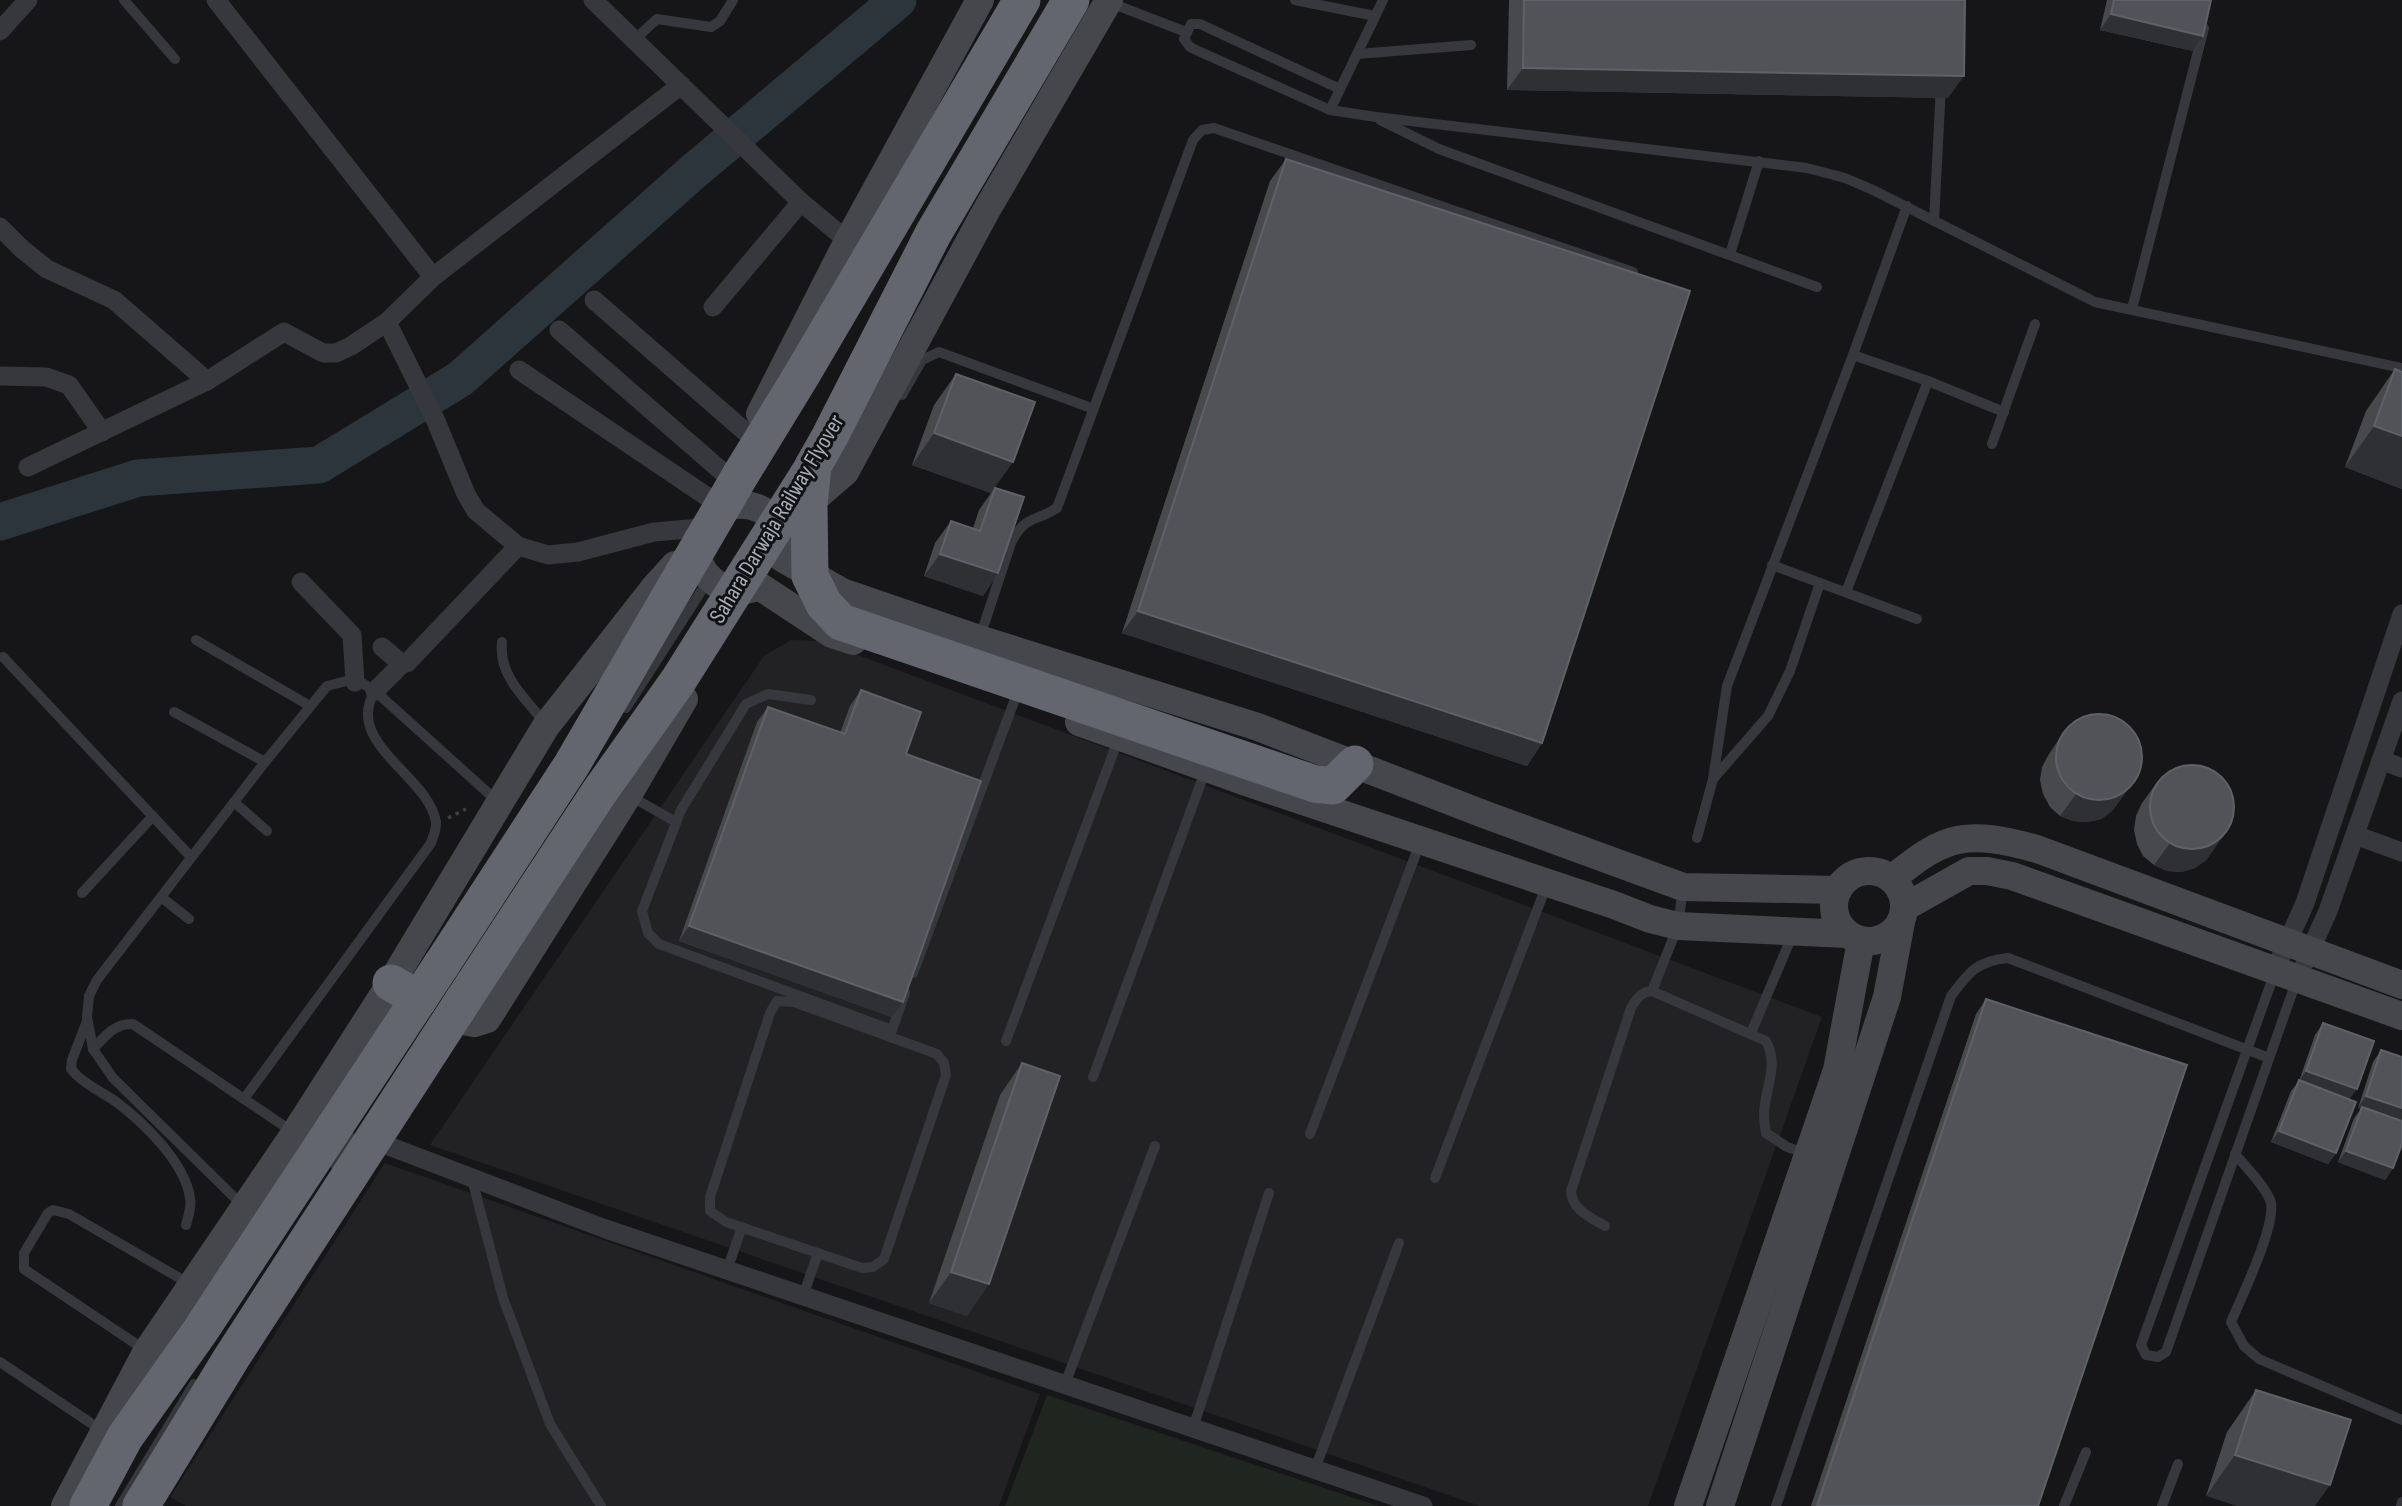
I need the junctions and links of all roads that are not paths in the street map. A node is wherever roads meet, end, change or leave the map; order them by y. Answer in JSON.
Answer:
{"nodes":[{"id":1,"x":28,"y":0,"type":"edge"},
{"id":2,"x":124,"y":0,"type":"edge"},
{"id":3,"x":216,"y":0,"type":"edge"},
{"id":4,"x":593,"y":0,"type":"edge"},
{"id":5,"x":733,"y":0,"type":"edge"},
{"id":6,"x":981,"y":0,"type":"edge"},
{"id":7,"x":1023,"y":0,"type":"edge"},
{"id":8,"x":1071,"y":0,"type":"edge"},
{"id":9,"x":1295,"y":0,"type":"edge"},
{"id":10,"x":1382,"y":0,"type":"edge"},
{"id":11,"x":1109,"y":1,"type":"edge"},
{"id":12,"x":2207,"y":13,"type":"edge"},
{"id":13,"x":1375,"y":16,"type":"junction"},
{"id":14,"x":0,"y":31,"type":"edge"},
{"id":15,"x":1186,"y":32,"type":"junction"},
{"id":16,"x":634,"y":40,"type":"junction"},
{"id":17,"x":1471,"y":45,"type":"dead end"},
{"id":18,"x":1357,"y":54,"type":"junction"},
{"id":19,"x":174,"y":59,"type":"dead end"},
{"id":20,"x":1942,"y":70,"type":"edge"},
{"id":21,"x":681,"y":85,"type":"junction"},
{"id":22,"x":1340,"y":89,"type":"junction"},
{"id":23,"x":1330,"y":110,"type":"junction"},
{"id":24,"x":1376,"y":117,"type":"junction"},
{"id":25,"x":1759,"y":161,"type":"junction"},
{"id":26,"x":801,"y":202,"type":"junction"},
{"id":27,"x":1907,"y":206,"type":"junction"},
{"id":28,"x":1934,"y":221,"type":"junction"},
{"id":29,"x":0,"y":227,"type":"edge"},
{"id":30,"x":848,"y":241,"type":"junction"},
{"id":31,"x":1730,"y":254,"type":"junction"},
{"id":32,"x":1647,"y":277,"type":"edge"},
{"id":33,"x":433,"y":278,"type":"junction"},
{"id":34,"x":1817,"y":287,"type":"dead end"},
{"id":35,"x":594,"y":300,"type":"dead end"},
{"id":36,"x":713,"y":307,"type":"dead end"},
{"id":37,"x":2132,"y":309,"type":"junction"},
{"id":38,"x":387,"y":322,"type":"junction"},
{"id":39,"x":2035,"y":324,"type":"dead end"},
{"id":40,"x":559,"y":330,"type":"dead end"},
{"id":41,"x":1853,"y":355,"type":"junction"},
{"id":42,"x":2402,"y":368,"type":"edge"},
{"id":43,"x":519,"y":370,"type":"dead end"},
{"id":44,"x":0,"y":376,"type":"edge"},
{"id":45,"x":207,"y":381,"type":"junction"},
{"id":46,"x":1928,"y":381,"type":"junction"},
{"id":47,"x":897,"y":404,"type":"dead end"},
{"id":48,"x":1094,"y":410,"type":"junction"},
{"id":49,"x":2004,"y":412,"type":"junction"},
{"id":50,"x":102,"y":432,"type":"junction"},
{"id":51,"x":749,"y":435,"type":"junction"},
{"id":52,"x":1992,"y":444,"type":"dead end"},
{"id":53,"x":841,"y":466,"type":"junction"},
{"id":54,"x":28,"y":467,"type":"dead end"},
{"id":55,"x":726,"y":475,"type":"junction"},
{"id":56,"x":708,"y":523,"type":"junction"},
{"id":57,"x":779,"y":529,"type":"junction"},
{"id":58,"x":518,"y":546,"type":"junction"},
{"id":59,"x":1772,"y":565,"type":"junction"},
{"id":60,"x":796,"y":567,"type":"junction"},
{"id":61,"x":709,"y":579,"type":"junction"},
{"id":62,"x":300,"y":582,"type":"dead end"},
{"id":63,"x":1820,"y":583,"type":"junction"},
{"id":64,"x":753,"y":588,"type":"junction"},
{"id":65,"x":1846,"y":592,"type":"junction"},
{"id":66,"x":2402,"y":614,"type":"edge"},
{"id":67,"x":1917,"y":619,"type":"dead end"},
{"id":68,"x":979,"y":639,"type":"junction"},
{"id":69,"x":196,"y":640,"type":"dead end"},
{"id":70,"x":502,"y":642,"type":"dead end"},
{"id":71,"x":382,"y":647,"type":"dead end"},
{"id":72,"x":3,"y":657,"type":"dead end"},
{"id":73,"x":402,"y":664,"type":"junction"},
{"id":74,"x":355,"y":682,"type":"junction"},
{"id":75,"x":375,"y":691,"type":"junction"},
{"id":76,"x":1015,"y":699,"type":"junction"},
{"id":77,"x":811,"y":700,"type":"dead end"},
{"id":78,"x":2402,"y":701,"type":"edge"},
{"id":79,"x":310,"y":706,"type":"junction"},
{"id":80,"x":174,"y":712,"type":"dead end"},
{"id":81,"x":620,"y":717,"type":"dead end"},
{"id":82,"x":547,"y":726,"type":"junction"},
{"id":83,"x":1120,"y":737,"type":"junction"},
{"id":84,"x":2381,"y":760,"type":"junction"},
{"id":85,"x":265,"y":762,"type":"junction"},
{"id":86,"x":1354,"y":764,"type":"junction"},
{"id":87,"x":1206,"y":768,"type":"junction"},
{"id":88,"x":2402,"y":768,"type":"edge"},
{"id":89,"x":2348,"y":777,"type":"junction"},
{"id":90,"x":1713,"y":779,"type":"junction"},
{"id":91,"x":2372,"y":785,"type":"junction"},
{"id":92,"x":628,"y":795,"type":"junction"},
{"id":93,"x":496,"y":800,"type":"junction"},
{"id":94,"x":234,"y":802,"type":"junction"},
{"id":95,"x":153,"y":816,"type":"junction"},
{"id":96,"x":676,"y":822,"type":"junction"},
{"id":97,"x":267,"y":831,"type":"dead end"},
{"id":98,"x":2355,"y":835,"type":"junction"},
{"id":99,"x":1697,"y":838,"type":"dead end"},
{"id":100,"x":1420,"y":841,"type":"junction"},
{"id":101,"x":2402,"y":852,"type":"edge"},
{"id":102,"x":191,"y":857,"type":"junction"},
{"id":103,"x":1892,"y":879,"type":"junction"},
{"id":104,"x":1548,"y":883,"type":"junction"},
{"id":105,"x":1683,"y":887,"type":"junction"},
{"id":106,"x":1838,"y":890,"type":"junction"},
{"id":107,"x":82,"y":893,"type":"dead end"},
{"id":108,"x":161,"y":897,"type":"junction"},
{"id":109,"x":1903,"y":914,"type":"junction"},
{"id":110,"x":189,"y":919,"type":"dead end"},
{"id":111,"x":1678,"y":926,"type":"junction"},
{"id":112,"x":1794,"y":932,"type":"junction"},
{"id":113,"x":1854,"y":937,"type":"junction"},
{"id":114,"x":2298,"y":946,"type":"junction"},
{"id":115,"x":2286,"y":974,"type":"junction"},
{"id":116,"x":2402,"y":985,"type":"edge"},
{"id":117,"x":405,"y":991,"type":"junction"},
{"id":118,"x":1652,"y":991,"type":"junction"},
{"id":119,"x":458,"y":1009,"type":"junction"},
{"id":120,"x":2402,"y":1016,"type":"edge"},
{"id":121,"x":88,"y":1017,"type":"junction"},
{"id":122,"x":1751,"y":1033,"type":"junction"},
{"id":123,"x":1006,"y":1041,"type":"dead end"},
{"id":124,"x":93,"y":1049,"type":"junction"},
{"id":125,"x":2247,"y":1050,"type":"junction"},
{"id":126,"x":2269,"y":1058,"type":"junction"},
{"id":127,"x":1093,"y":1077,"type":"dead end"},
{"id":128,"x":244,"y":1099,"type":"junction"},
{"id":129,"x":360,"y":1131,"type":"junction"},
{"id":130,"x":295,"y":1133,"type":"junction"},
{"id":131,"x":1310,"y":1134,"type":"dead end"},
{"id":132,"x":1155,"y":1146,"type":"dead end"},
{"id":133,"x":1808,"y":1154,"type":"junction"},
{"id":134,"x":2235,"y":1154,"type":"junction"},
{"id":135,"x":333,"y":1172,"type":"dead end"},
{"id":136,"x":472,"y":1178,"type":"junction"},
{"id":137,"x":1435,"y":1178,"type":"dead end"},
{"id":138,"x":1269,"y":1193,"type":"dead end"},
{"id":139,"x":245,"y":1208,"type":"junction"},
{"id":140,"x":186,"y":1225,"type":"dead end"},
{"id":141,"x":1605,"y":1226,"type":"dead end"},
{"id":142,"x":742,"y":1227,"type":"junction"},
{"id":143,"x":1399,"y":1242,"type":"dead end"},
{"id":144,"x":818,"y":1253,"type":"junction"},
{"id":145,"x":727,"y":1270,"type":"junction"},
{"id":146,"x":192,"y":1285,"type":"junction"},
{"id":147,"x":803,"y":1296,"type":"junction"},
{"id":148,"x":147,"y":1351,"type":"junction"},
{"id":149,"x":0,"y":1362,"type":"edge"},
{"id":150,"x":199,"y":1376,"type":"dead end"},
{"id":151,"x":1065,"y":1384,"type":"junction"},
{"id":152,"x":165,"y":1400,"type":"dead end"},
{"id":153,"x":2402,"y":1420,"type":"edge"},
{"id":154,"x":1193,"y":1428,"type":"junction"},
{"id":155,"x":103,"y":1432,"type":"junction"},
{"id":156,"x":2086,"y":1452,"type":"dead end"},
{"id":157,"x":2178,"y":1464,"type":"dead end"},
{"id":158,"x":1315,"y":1469,"type":"junction"},
{"id":159,"x":65,"y":1506,"type":"edge"},
{"id":160,"x":88,"y":1506,"type":"edge"},
{"id":161,"x":120,"y":1506,"type":"edge"},
{"id":162,"x":141,"y":1506,"type":"edge"},
{"id":163,"x":601,"y":1506,"type":"edge"},
{"id":164,"x":1423,"y":1506,"type":"edge"},
{"id":165,"x":1688,"y":1506,"type":"edge"},
{"id":166,"x":1720,"y":1506,"type":"edge"},
{"id":167,"x":1776,"y":1506,"type":"edge"},
{"id":168,"x":2064,"y":1506,"type":"edge"},
{"id":169,"x":2162,"y":1506,"type":"edge"}],
"edges":[{"from":1,"to":14,"type":"street"},
{"from":2,"to":19,"type":"lane"},
{"from":3,"to":33,"type":"street"},
{"from":4,"to":16,"type":"street"},
{"from":5,"to":16,"type":"lane"},
{"from":6,"to":30,"type":"street"},
{"from":7,"to":117,"type":"highway","bridge":true},
{"from":8,"to":53,"type":"highway","name":"Sahara Darwaja Railway Flyover"},
{"from":9,"to":13,"type":"lane"},
{"from":10,"to":13,"type":"lane"},
{"from":11,"to":15,"type":"lane"},
{"from":11,"to":53,"type":"street"},
{"from":12,"to":37,"type":"lane"},
{"from":13,"to":18,"type":"lane"},
{"from":15,"to":22,"type":"lane"},
{"from":15,"to":23,"type":"lane"},
{"from":16,"to":21,"type":"street"},
{"from":17,"to":18,"type":"lane"},
{"from":18,"to":22,"type":"lane"},
{"from":20,"to":28,"type":"lane"},
{"from":21,"to":26,"type":"street"},
{"from":21,"to":33,"type":"street"},
{"from":22,"to":23,"type":"lane"},
{"from":23,"to":24,"type":"lane"},
{"from":24,"to":25,"type":"lane"},
{"from":24,"to":31,"type":"lane"},
{"from":25,"to":27,"type":"lane"},
{"from":25,"to":31,"type":"lane"},
{"from":26,"to":30,"type":"street"},
{"from":26,"to":36,"type":"street"},
{"from":27,"to":28,"type":"lane"},
{"from":27,"to":41,"type":"lane"},
{"from":28,"to":37,"type":"lane"},
{"from":29,"to":45,"type":"street"},
{"from":30,"to":51,"type":"street"},
{"from":31,"to":34,"type":"lane"},
{"from":32,"to":48,"type":"lane"},
{"from":33,"to":38,"type":"street"},
{"from":35,"to":51,"type":"street"},
{"from":37,"to":42,"type":"lane"},
{"from":38,"to":45,"type":"street"},
{"from":38,"to":58,"type":"street"},
{"from":39,"to":49,"type":"lane"},
{"from":40,"to":55,"type":"street"},
{"from":41,"to":46,"type":"lane"},
{"from":41,"to":59,"type":"lane"},
{"from":43,"to":56,"type":"street"},
{"from":44,"to":50,"type":"street"},
{"from":45,"to":50,"type":"street"},
{"from":46,"to":49,"type":"lane"},
{"from":46,"to":65,"type":"lane"},
{"from":47,"to":48,"type":"lane"},
{"from":48,"to":68,"type":"lane"},
{"from":49,"to":52,"type":"lane"},
{"from":50,"to":54,"type":"street"},
{"from":51,"to":55,"type":"street"},
{"from":53,"to":57,"type":"street"},
{"from":53,"to":60,"type":"highway","bridge":true},
{"from":53,"to":119,"type":"highway","name":"Sahara Darwaja Railway Flyover","bridge":true},
{"from":55,"to":56,"type":"street"},
{"from":56,"to":57,"type":"street"},
{"from":56,"to":58,"type":"street"},
{"from":56,"to":61,"type":"street"},
{"from":56,"to":82,"type":"street"},
{"from":57,"to":60,"type":"street"},
{"from":58,"to":73,"type":"street"},
{"from":59,"to":63,"type":"lane"},
{"from":59,"to":90,"type":"lane"},
{"from":60,"to":64,"type":"street"},
{"from":60,"to":68,"type":"street"},
{"from":60,"to":86,"type":"highway","bridge":true},
{"from":61,"to":64,"type":"street"},
{"from":61,"to":81,"type":"lane"},
{"from":62,"to":74,"type":"street"},
{"from":63,"to":65,"type":"lane"},
{"from":63,"to":90,"type":"lane"},
{"from":64,"to":76,"type":"street"},
{"from":64,"to":92,"type":"street"},
{"from":65,"to":67,"type":"lane"},
{"from":66,"to":89,"type":"street"},
{"from":68,"to":86,"type":"street"},
{"from":69,"to":79,"type":"lane"},
{"from":70,"to":82,"type":"lane"},
{"from":71,"to":73,"type":"street"},
{"from":72,"to":95,"type":"lane"},
{"from":73,"to":75,"type":"street"},
{"from":74,"to":75,"type":"lane"},
{"from":74,"to":79,"type":"lane"},
{"from":75,"to":93,"type":"lane"},
{"from":75,"to":128,"type":"lane"},
{"from":76,"to":83,"type":"street"},
{"from":76,"to":96,"type":"lane"},
{"from":77,"to":96,"type":"lane"},
{"from":78,"to":84,"type":"street"},
{"from":79,"to":85,"type":"lane"},
{"from":80,"to":85,"type":"lane"},
{"from":82,"to":93,"type":"street"},
{"from":83,"to":87,"type":"street"},
{"from":83,"to":123,"type":"lane"},
{"from":84,"to":88,"type":"street"},
{"from":84,"to":91,"type":"street"},
{"from":85,"to":94,"type":"lane"},
{"from":86,"to":105,"type":"street"},
{"from":87,"to":100,"type":"street"},
{"from":87,"to":127,"type":"lane"},
{"from":89,"to":91,"type":"street"},
{"from":89,"to":114,"type":"street"},
{"from":90,"to":99,"type":"lane"},
{"from":91,"to":98,"type":"street"},
{"from":92,"to":96,"type":"lane"},
{"from":92,"to":119,"type":"street"},
{"from":93,"to":117,"type":"street"},
{"from":94,"to":97,"type":"lane"},
{"from":94,"to":102,"type":"lane"},
{"from":95,"to":102,"type":"lane"},
{"from":95,"to":107,"type":"lane"},
{"from":98,"to":101,"type":"street"},
{"from":98,"to":114,"type":"street"},
{"from":100,"to":104,"type":"street"},
{"from":100,"to":131,"type":"lane"},
{"from":102,"to":108,"type":"lane"},
{"from":103,"to":106,"type":"street"},
{"from":103,"to":109,"type":"street"},
{"from":103,"to":114,"type":"street"},
{"from":104,"to":111,"type":"street"},
{"from":104,"to":137,"type":"lane"},
{"from":105,"to":106,"type":"street"},
{"from":105,"to":111,"type":"lane"},
{"from":106,"to":113,"type":"street"},
{"from":108,"to":110,"type":"lane"},
{"from":108,"to":121,"type":"lane"},
{"from":109,"to":113,"type":"street"},
{"from":109,"to":115,"type":"street"},
{"from":109,"to":166,"type":"street"},
{"from":111,"to":112,"type":"street"},
{"from":111,"to":118,"type":"lane"},
{"from":112,"to":113,"type":"street"},
{"from":112,"to":122,"type":"lane"},
{"from":113,"to":133,"type":"street"},
{"from":114,"to":115,"type":"street"},
{"from":114,"to":116,"type":"street"},
{"from":115,"to":120,"type":"street"},
{"from":115,"to":125,"type":"lane"},
{"from":115,"to":126,"type":"lane"},
{"from":117,"to":130,"type":"street"},
{"from":117,"to":160,"type":"highway"},
{"from":118,"to":122,"type":"lane"},
{"from":118,"to":141,"type":"lane"},
{"from":119,"to":129,"type":"highway","name":"Sahara Darwaja Railway Flyover"},
{"from":121,"to":124,"type":"lane"},
{"from":121,"to":140,"type":"lane"},
{"from":122,"to":133,"type":"lane"},
{"from":124,"to":128,"type":"lane"},
{"from":124,"to":139,"type":"lane"},
{"from":125,"to":126,"type":"lane"},
{"from":125,"to":134,"type":"lane"},
{"from":125,"to":167,"type":"lane"},
{"from":126,"to":134,"type":"lane"},
{"from":128,"to":130,"type":"lane"},
{"from":129,"to":135,"type":"lane"},
{"from":129,"to":136,"type":"street"},
{"from":129,"to":152,"type":"lane"},
{"from":129,"to":162,"type":"highway","name":"Sahara Darwaja Railway Flyover"},
{"from":130,"to":139,"type":"street"},
{"from":132,"to":151,"type":"lane"},
{"from":133,"to":165,"type":"street"},
{"from":134,"to":153,"type":"lane"},
{"from":136,"to":145,"type":"street"},
{"from":136,"to":163,"type":"lane"},
{"from":138,"to":154,"type":"lane"},
{"from":139,"to":146,"type":"street"},
{"from":142,"to":144,"type":"lane"},
{"from":142,"to":144,"type":"lane"},
{"from":142,"to":145,"type":"lane"},
{"from":143,"to":158,"type":"lane"},
{"from":144,"to":147,"type":"lane"},
{"from":145,"to":147,"type":"street"},
{"from":146,"to":148,"type":"street"},
{"from":146,"to":148,"type":"lane"},
{"from":147,"to":151,"type":"street"},
{"from":148,"to":155,"type":"street"},
{"from":149,"to":155,"type":"lane"},
{"from":150,"to":161,"type":"lane"},
{"from":151,"to":154,"type":"street"},
{"from":154,"to":158,"type":"street"},
{"from":155,"to":159,"type":"street"},
{"from":156,"to":168,"type":"lane"},
{"from":157,"to":169,"type":"lane"},
{"from":158,"to":164,"type":"street"}]}
